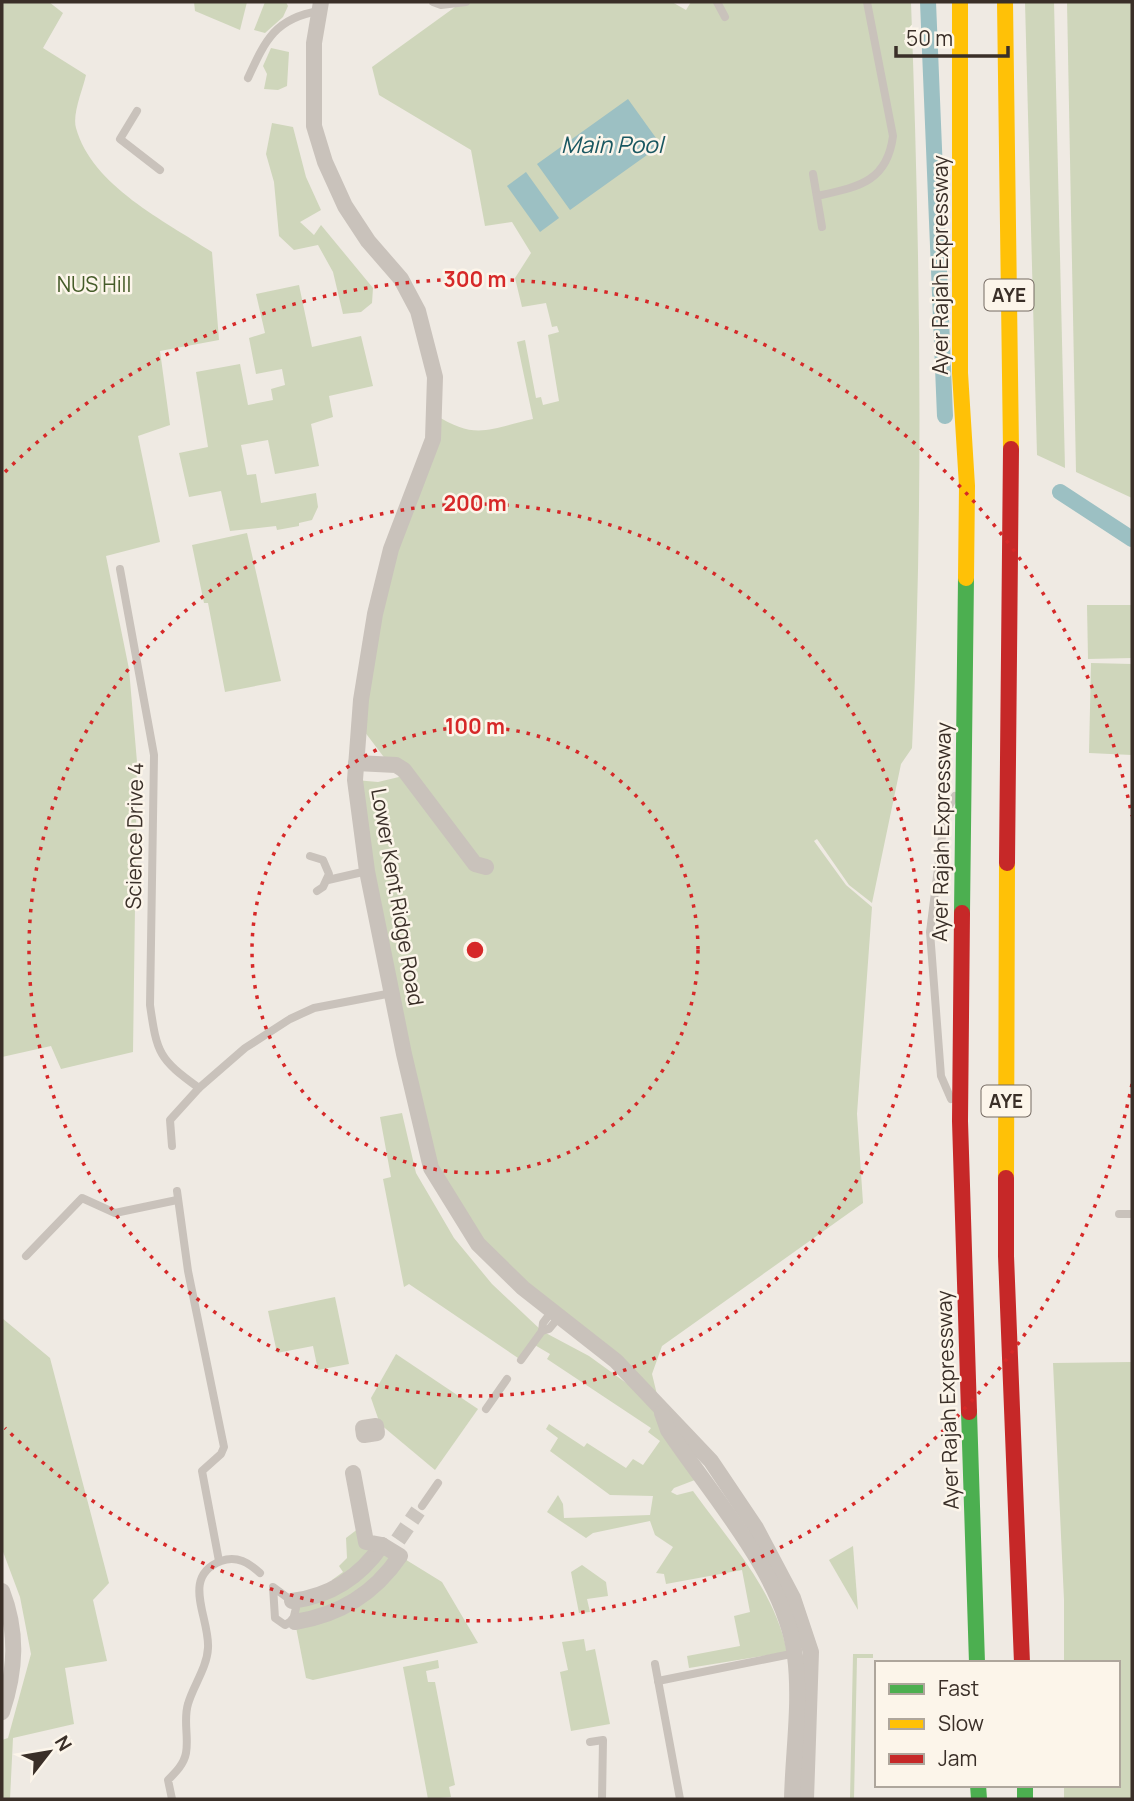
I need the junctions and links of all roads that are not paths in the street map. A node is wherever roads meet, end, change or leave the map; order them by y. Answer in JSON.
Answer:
{"nodes":[{"id":1,"x":433,"y":2,"type":"edge"},
{"id":2,"x":466,"y":2,"type":"edge"},
{"id":3,"x":717,"y":2,"type":"edge"},
{"id":4,"x":867,"y":2,"type":"edge"},
{"id":5,"x":960,"y":2,"type":"edge"},
{"id":6,"x":1005,"y":2,"type":"edge"},
{"id":7,"x":320,"y":6,"type":"edge"},
{"id":8,"x":725,"y":17,"type":"dead end"},
{"id":9,"x":248,"y":78,"type":"dead end"},
{"id":10,"x":137,"y":111,"type":"dead end"},
{"id":11,"x":160,"y":170,"type":"dead end"},
{"id":12,"x":813,"y":174,"type":"dead end"},
{"id":13,"x":817,"y":196,"type":"junction"},
{"id":14,"x":822,"y":228,"type":"dead end"},
{"id":15,"x":120,"y":569,"type":"dead end"},
{"id":16,"x":356,"y":763,"type":"junction"},
{"id":17,"x":963,"y":781,"type":"junction"},
{"id":18,"x":310,"y":856,"type":"dead end"},
{"id":19,"x":485,"y":867,"type":"dead end"},
{"id":20,"x":367,"y":871,"type":"junction"},
{"id":21,"x":328,"y":880,"type":"junction"},
{"id":22,"x":317,"y":891,"type":"dead end"},
{"id":23,"x":392,"y":993,"type":"junction"},
{"id":24,"x":199,"y":1088,"type":"junction"},
{"id":25,"x":960,"y":1121,"type":"junction"},
{"id":26,"x":172,"y":1146,"type":"dead end"},
{"id":27,"x":1119,"y":1214,"type":"dead end"},
{"id":28,"x":1132,"y":1214,"type":"edge"},
{"id":29,"x":26,"y":1256,"type":"dead end"},
{"id":30,"x":555,"y":1314,"type":"junction"},
{"id":31,"x":521,"y":1360,"type":"dead end"},
{"id":32,"x":507,"y":1379,"type":"dead end"},
{"id":33,"x":486,"y":1409,"type":"dead end"},
{"id":34,"x":353,"y":1473,"type":"dead end"},
{"id":35,"x":438,"y":1483,"type":"dead end"},
{"id":36,"x":422,"y":1506,"type":"tunnel mouth"},
{"id":37,"x":382,"y":1545,"type":"junction"},
{"id":38,"x":219,"y":1561,"type":"junction"},
{"id":39,"x":260,"y":1573,"type":"dead end"},
{"id":40,"x":356,"y":1575,"type":"junction"},
{"id":41,"x":368,"y":1593,"type":"junction"},
{"id":42,"x":321,"y":1595,"type":"junction"},
{"id":43,"x":3,"y":1598,"type":"edge"},
{"id":44,"x":295,"y":1611,"type":"junction"},
{"id":45,"x":326,"y":1615,"type":"junction"},
{"id":46,"x":803,"y":1653,"type":"junction"},
{"id":47,"x":977,"y":1661,"type":"edge"},
{"id":48,"x":1022,"y":1661,"type":"edge"},
{"id":49,"x":654,"y":1664,"type":"dead end"},
{"id":50,"x":658,"y":1681,"type":"junction"},
{"id":51,"x":2,"y":1712,"type":"edge"},
{"id":52,"x":590,"y":1742,"type":"dead end"},
{"id":53,"x":172,"y":1799,"type":"edge"},
{"id":54,"x":602,"y":1799,"type":"edge"},
{"id":55,"x":680,"y":1799,"type":"edge"},
{"id":56,"x":792,"y":1799,"type":"edge"},
{"id":57,"x":806,"y":1799,"type":"edge"}],
"edges":[{"from":1,"to":2,"type":"lane"},
{"from":3,"to":8,"type":"lane"},
{"from":4,"to":13,"type":"lane"},
{"from":5,"to":17,"type":"highway","name":"Ayer Rajah Expressway","number":"AYE"},
{"from":6,"to":48,"type":"highway","number":"AYE"},
{"from":7,"to":9,"type":"lane"},
{"from":7,"to":16,"type":"street","name":"Lower Kent Ridge Road"},
{"from":10,"to":11,"type":"lane"},
{"from":12,"to":13,"type":"lane"},
{"from":13,"to":14,"type":"lane"},
{"from":15,"to":24,"type":"lane","name":"Science Drive 4"},
{"from":16,"to":19,"type":"street"},
{"from":16,"to":20,"type":"street","name":"Lower Kent Ridge Road"},
{"from":17,"to":25,"type":"highway","name":"Ayer Rajah Expressway","number":"AYE"},
{"from":17,"to":25,"type":"lane"},
{"from":18,"to":21,"type":"lane"},
{"from":20,"to":21,"type":"lane"},
{"from":20,"to":23,"type":"street","name":"Lower Kent Ridge Road"},
{"from":21,"to":22,"type":"lane"},
{"from":23,"to":24,"type":"lane"},
{"from":23,"to":30,"type":"street","name":"Lower Kent Ridge Road"},
{"from":24,"to":26,"type":"lane"},
{"from":25,"to":47,"type":"highway","name":"Ayer Rajah Expressway","number":"AYE"},
{"from":27,"to":28,"type":"lane"},
{"from":29,"to":38,"type":"lane"},
{"from":30,"to":31,"type":"lane"},
{"from":30,"to":46,"type":"street","name":"Lower Kent Ridge Road"},
{"from":32,"to":33,"type":"lane"},
{"from":34,"to":37,"type":"street"},
{"from":35,"to":36,"type":"lane"},
{"from":37,"to":40,"type":"street"},
{"from":37,"to":41,"type":"street"},
{"from":38,"to":39,"type":"lane"},
{"from":38,"to":53,"type":"lane"},
{"from":40,"to":41,"type":"street"},
{"from":40,"to":42,"type":"street"},
{"from":41,"to":45,"type":"street"},
{"from":42,"to":44,"type":"street"},
{"from":42,"to":45,"type":"street"},
{"from":43,"to":51,"type":"street"},
{"from":44,"to":44,"type":"lane"},
{"from":44,"to":45,"type":"street"},
{"from":46,"to":50,"type":"lane"},
{"from":46,"to":56,"type":"street","name":"Lower Kent Ridge Road"},
{"from":46,"to":57,"type":"street","name":"Lower Kent Ridge Road"},
{"from":49,"to":50,"type":"lane"},
{"from":50,"to":55,"type":"lane"},
{"from":52,"to":54,"type":"lane"}]}
